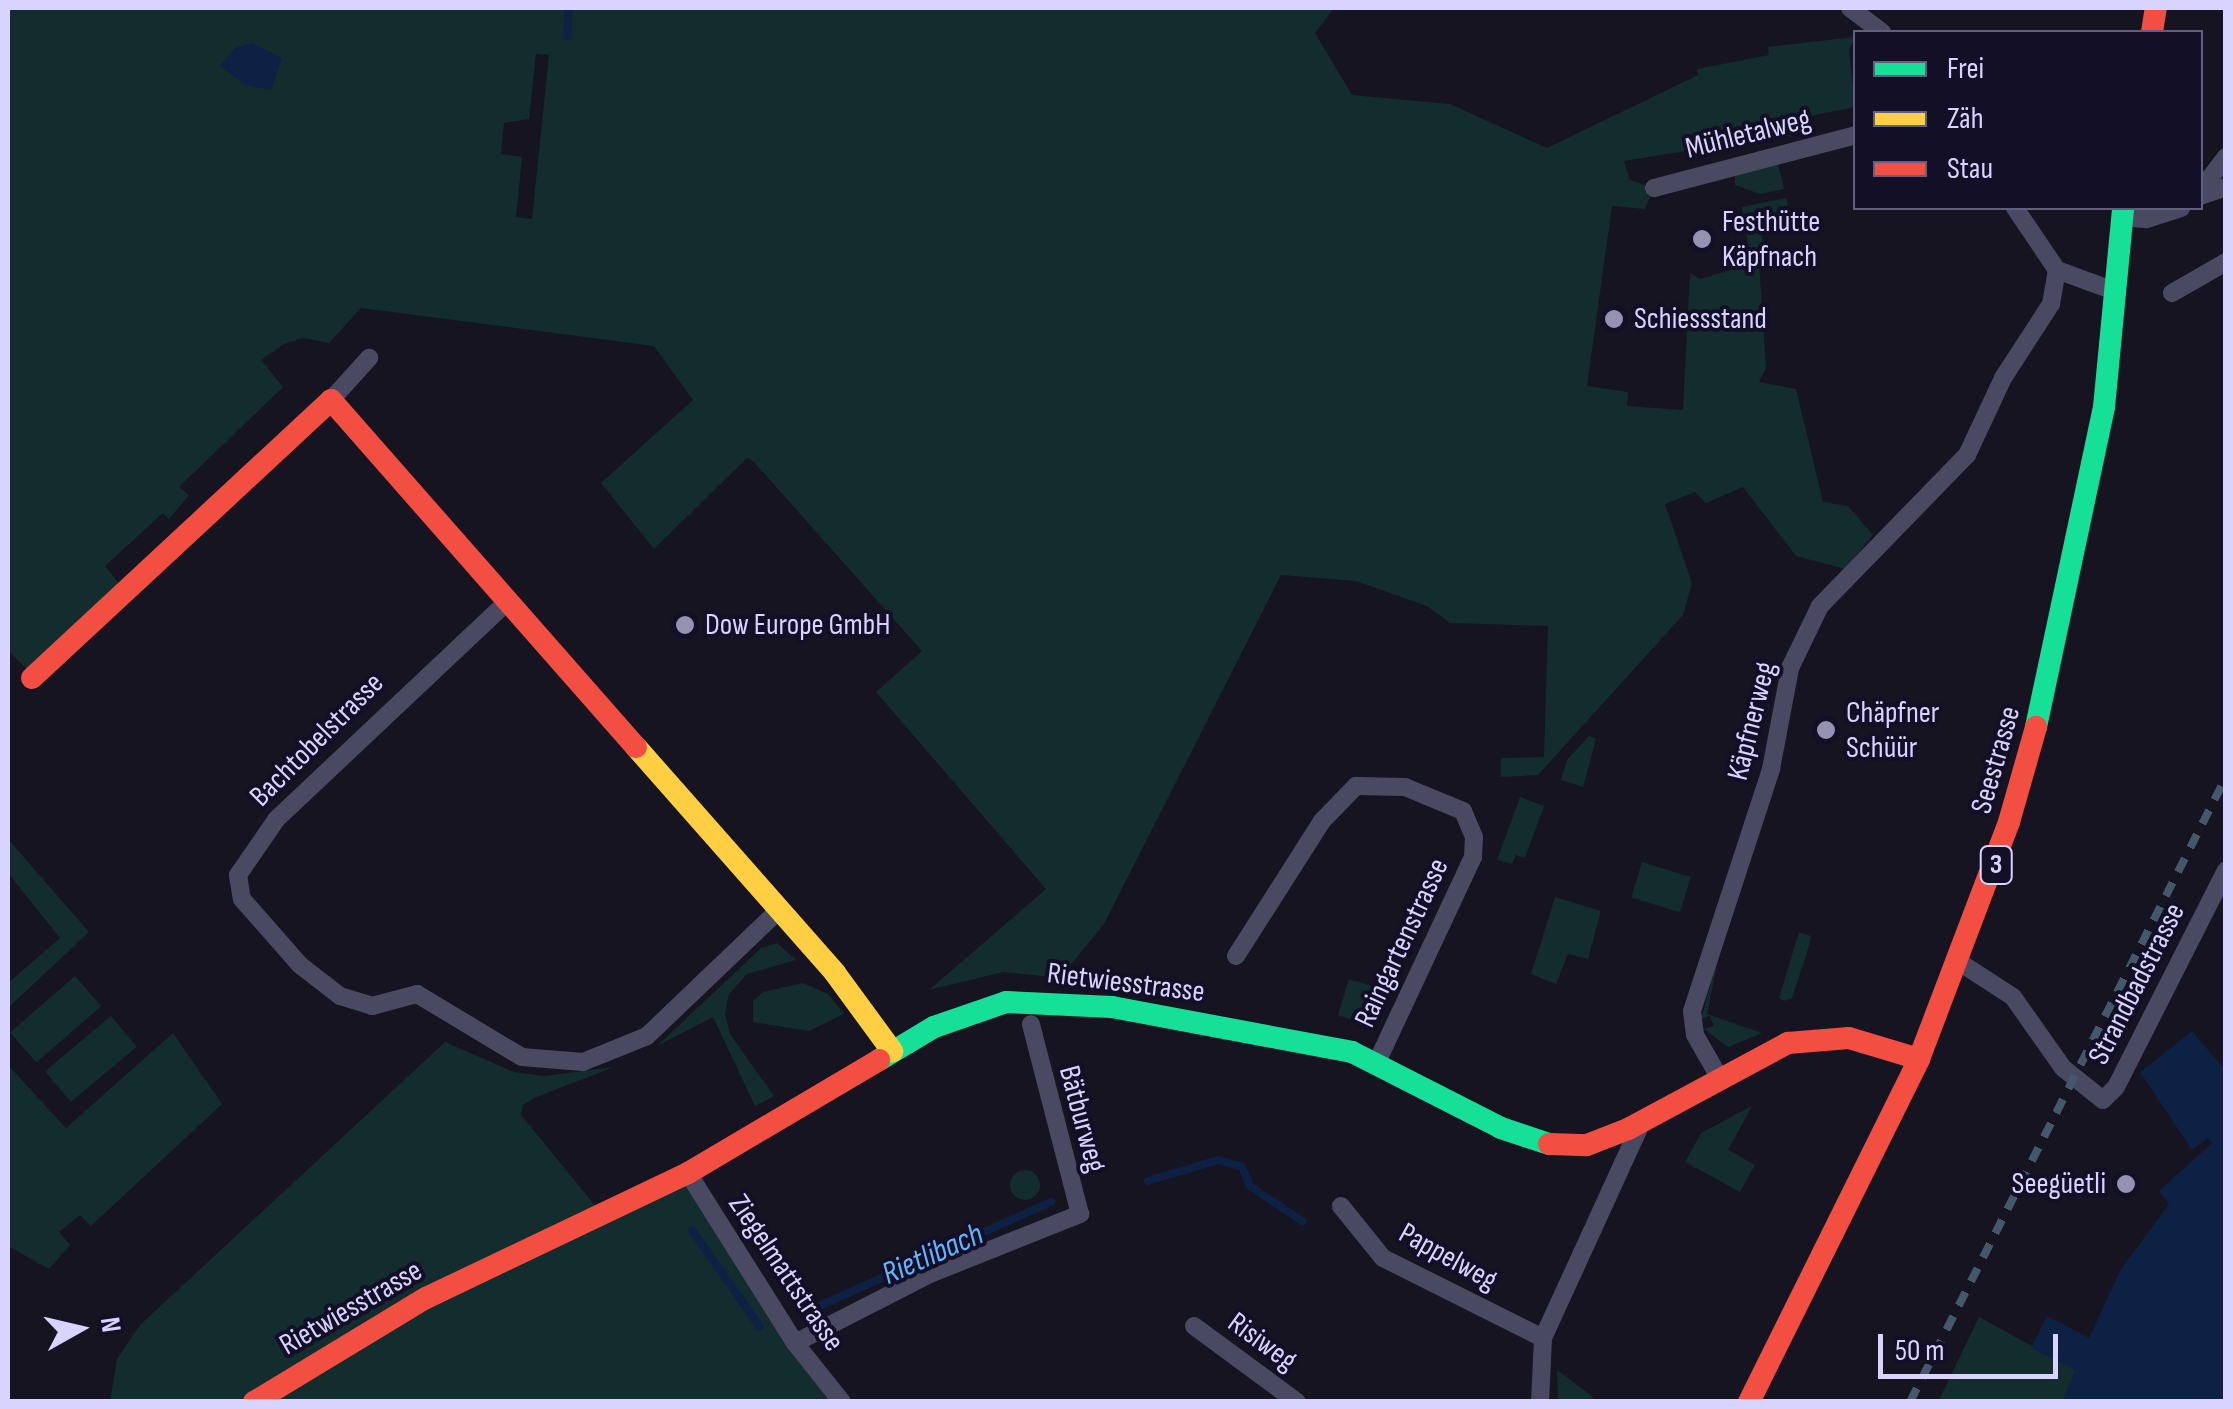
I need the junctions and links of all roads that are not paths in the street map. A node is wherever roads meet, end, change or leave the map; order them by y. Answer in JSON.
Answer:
{"nodes":[{"id":1,"x":1850,"y":8,"type":"edge"},
{"id":2,"x":1879,"y":30,"type":"edge"},
{"id":3,"x":1853,"y":137,"type":"edge"},
{"id":4,"x":2226,"y":157,"type":"edge"},
{"id":5,"x":1654,"y":188,"type":"dead end"},
{"id":6,"x":2203,"y":190,"type":"edge"},
{"id":7,"x":2016,"y":210,"type":"edge"},
{"id":8,"x":2175,"y":210,"type":"edge"},
{"id":9,"x":2123,"y":212,"type":"edge"},
{"id":10,"x":2226,"y":262,"type":"edge"},
{"id":11,"x":2057,"y":270,"type":"junction"},
{"id":12,"x":2112,"y":290,"type":"junction"},
{"id":13,"x":2172,"y":292,"type":"dead end"},
{"id":14,"x":369,"y":358,"type":"dead end"},
{"id":15,"x":332,"y":400,"type":"junction"},
{"id":16,"x":508,"y":601,"type":"junction"},
{"id":17,"x":32,"y":678,"type":"dead end"},
{"id":18,"x":2226,"y":870,"type":"edge"},
{"id":19,"x":780,"y":909,"type":"junction"},
{"id":20,"x":1236,"y":956,"type":"dead end"},
{"id":21,"x":1960,"y":962,"type":"junction"},
{"id":22,"x":1031,"y":1024,"type":"dead end"},
{"id":23,"x":892,"y":1050,"type":"junction"},
{"id":24,"x":1919,"y":1059,"type":"junction"},
{"id":25,"x":1377,"y":1062,"type":"junction"},
{"id":26,"x":1718,"y":1075,"type":"junction"},
{"id":27,"x":1642,"y":1122,"type":"junction"},
{"id":28,"x":688,"y":1173,"type":"junction"},
{"id":29,"x":1340,"y":1206,"type":"dead end"},
{"id":30,"x":1194,"y":1326,"type":"dead end"},
{"id":31,"x":1543,"y":1338,"type":"junction"},
{"id":32,"x":795,"y":1344,"type":"junction"},
{"id":33,"x":254,"y":1402,"type":"edge"},
{"id":34,"x":842,"y":1402,"type":"edge"},
{"id":35,"x":1298,"y":1402,"type":"edge"},
{"id":36,"x":1540,"y":1402,"type":"edge"},
{"id":37,"x":1749,"y":1402,"type":"edge"}],
"edges":[{"from":1,"to":2,"type":"street"},
{"from":3,"to":5,"type":"street","name":"Mühletalweg"},
{"from":4,"to":6,"type":"street"},
{"from":7,"to":11,"type":"street"},
{"from":8,"to":9,"type":"street"},
{"from":9,"to":12,"type":"main road","name":"Seestrasse","number":"3"},
{"from":10,"to":13,"type":"street"},
{"from":11,"to":12,"type":"street"},
{"from":11,"to":26,"type":"street","name":"Käpfnerweg"},
{"from":12,"to":21,"type":"main road","name":"Seestrasse","number":"3"},
{"from":14,"to":15,"type":"street"},
{"from":15,"to":16,"type":"main road"},
{"from":15,"to":17,"type":"main road"},
{"from":16,"to":19,"type":"main road"},
{"from":16,"to":19,"type":"street","name":"Bachtobelstrasse"},
{"from":18,"to":21,"type":"street","name":"Strandbadstrasse"},
{"from":19,"to":23,"type":"main road"},
{"from":20,"to":25,"type":"street","name":"Raingartenstrasse"},
{"from":21,"to":24,"type":"main road","name":"Seestrasse","number":"3"},
{"from":22,"to":32,"type":"street","name":"Bätburweg"},
{"from":23,"to":25,"type":"main road","name":"Rietwiesstrasse"},
{"from":23,"to":28,"type":"main road","name":"Rietwiesstrasse"},
{"from":24,"to":26,"type":"main road","name":"Rietwiesstrasse"},
{"from":24,"to":37,"type":"main road","name":"Seestrasse","number":"3"},
{"from":25,"to":27,"type":"main road","name":"Rietwiesstrasse"},
{"from":26,"to":27,"type":"main road","name":"Rietwiesstrasse"},
{"from":27,"to":31,"type":"street"},
{"from":28,"to":32,"type":"street","name":"Ziegelmattstrasse"},
{"from":28,"to":33,"type":"main road","name":"Rietwiesstrasse"},
{"from":29,"to":31,"type":"street","name":"Pappelweg"},
{"from":30,"to":35,"type":"street","name":"Risiweg"},
{"from":31,"to":36,"type":"street"},
{"from":32,"to":34,"type":"street","name":"Ziegelmattstrasse"}]}
